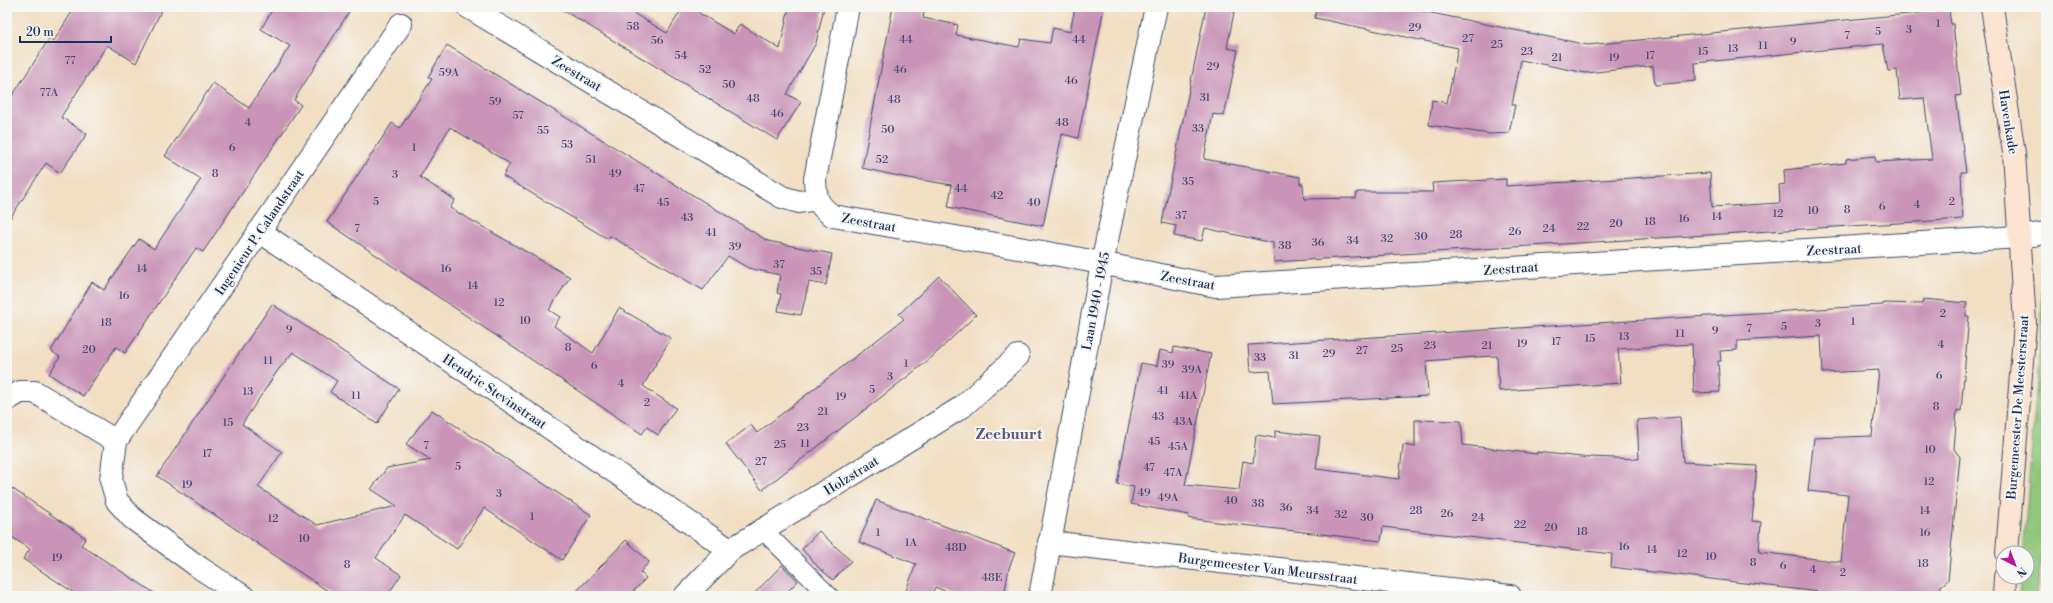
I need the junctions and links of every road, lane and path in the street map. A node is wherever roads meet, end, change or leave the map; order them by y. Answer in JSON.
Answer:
{"nodes":[{"id":1,"x":468,"y":7,"type":"edge"},
{"id":2,"x":848,"y":7,"type":"edge"},
{"id":3,"x":1156,"y":7,"type":"edge"},
{"id":4,"x":1992,"y":7,"type":"edge"},
{"id":5,"x":401,"y":24,"type":"dead end"},
{"id":6,"x":816,"y":200,"type":"junction"},
{"id":7,"x":259,"y":231,"type":"junction"},
{"id":8,"x":2046,"y":233,"type":"edge"},
{"id":9,"x":2020,"y":237,"type":"junction"},
{"id":10,"x":1102,"y":264,"type":"junction"},
{"id":11,"x":1018,"y":356,"type":"dead end"},
{"id":12,"x":7,"y":400,"type":"edge"},
{"id":13,"x":116,"y":441,"type":"junction"},
{"id":14,"x":763,"y":530,"type":"junction"},
{"id":15,"x":1049,"y":542,"type":"junction"},
{"id":16,"x":2008,"y":545,"type":"edge"},
{"id":17,"x":730,"y":550,"type":"junction"},
{"id":18,"x":2005,"y":585,"type":"edge"},
{"id":19,"x":242,"y":596,"type":"edge"},
{"id":20,"x":685,"y":596,"type":"edge"},
{"id":21,"x":829,"y":596,"type":"edge"},
{"id":22,"x":1040,"y":596,"type":"edge"},
{"id":23,"x":1510,"y":596,"type":"edge"},
{"id":24,"x":2004,"y":596,"type":"edge"}],
"edges":[{"from":1,"to":6,"type":"street","name":"Zeestraat"},
{"from":2,"to":6,"type":"street"},
{"from":3,"to":10,"type":"street","name":"Laan 1940 - 1945"},
{"from":4,"to":9,"type":"street","name":"Havenkade"},
{"from":5,"to":7,"type":"street","name":"Ingenieur P. Calandstraat"},
{"from":6,"to":10,"type":"street","name":"Zeestraat"},
{"from":7,"to":13,"type":"street","name":"Ingenieur P. Calandstraat"},
{"from":7,"to":17,"type":"street","name":"Hendric Stevinstraat"},
{"from":8,"to":9,"type":"street","name":"Zeestraat"},
{"from":9,"to":10,"type":"street","name":"Zeestraat"},
{"from":9,"to":16,"type":"street","name":"Burgemeester De Meesterstraat"},
{"from":10,"to":15,"type":"street","name":"Laan 1940 - 1945"},
{"from":11,"to":14,"type":"street","name":"Holzstraat"},
{"from":12,"to":13,"type":"street"},
{"from":13,"to":19,"type":"street"},
{"from":14,"to":17,"type":"street","name":"Holzstraat"},
{"from":14,"to":21,"type":"lane"},
{"from":15,"to":22,"type":"street","name":"Laan 1940 - 1945"},
{"from":15,"to":23,"type":"street","name":"Burgemeester Van Meursstraat"},
{"from":17,"to":20,"type":"street","name":"Holzstraat"},
{"from":18,"to":24,"type":"street"}]}
